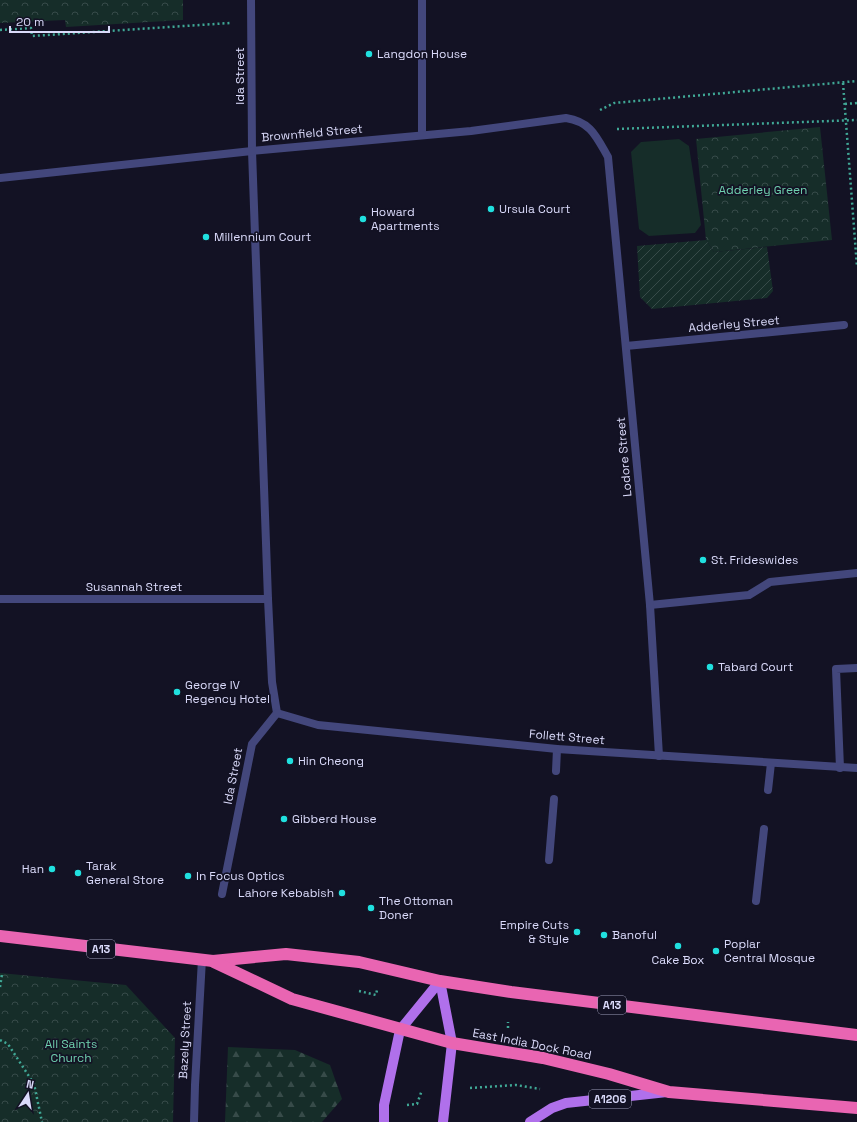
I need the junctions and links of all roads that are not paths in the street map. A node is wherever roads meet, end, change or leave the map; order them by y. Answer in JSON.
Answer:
{"nodes":[{"id":1,"x":251,"y":0,"type":"edge"},
{"id":2,"x":422,"y":0,"type":"edge"},
{"id":3,"x":422,"y":135,"type":"junction"},
{"id":4,"x":252,"y":151,"type":"junction"},
{"id":5,"x":608,"y":157,"type":"joint"},
{"id":6,"x":0,"y":178,"type":"edge"},
{"id":7,"x":844,"y":325,"type":"dead end"},
{"id":8,"x":626,"y":346,"type":"junction"},
{"id":9,"x":857,"y":573,"type":"edge"},
{"id":10,"x":0,"y":599,"type":"edge"},
{"id":11,"x":268,"y":599,"type":"junction"},
{"id":12,"x":650,"y":605,"type":"junction"},
{"id":13,"x":857,"y":668,"type":"edge"},
{"id":14,"x":277,"y":713,"type":"junction"},
{"id":15,"x":557,"y":749,"type":"junction"},
{"id":16,"x":660,"y":756,"type":"junction"},
{"id":17,"x":771,"y":763,"type":"junction"},
{"id":18,"x":840,"y":768,"type":"junction"},
{"id":19,"x":857,"y":768,"type":"edge"},
{"id":20,"x":556,"y":771,"type":"dead end"},
{"id":21,"x":768,"y":790,"type":"dead end"},
{"id":22,"x":554,"y":799,"type":"dead end"},
{"id":23,"x":764,"y":829,"type":"dead end"},
{"id":24,"x":549,"y":860,"type":"dead end"},
{"id":25,"x":222,"y":894,"type":"dead end"},
{"id":26,"x":756,"y":902,"type":"dead end"},
{"id":27,"x":0,"y":936,"type":"edge"},
{"id":28,"x":208,"y":960,"type":"junction"},
{"id":29,"x":440,"y":981,"type":"junction"},
{"id":30,"x":400,"y":1030,"type":"junction"},
{"id":31,"x":857,"y":1035,"type":"edge"},
{"id":32,"x":452,"y":1043,"type":"junction"},
{"id":33,"x":669,"y":1092,"type":"junction"},
{"id":34,"x":857,"y":1108,"type":"edge"},
{"id":35,"x":194,"y":1122,"type":"edge"},
{"id":36,"x":384,"y":1122,"type":"edge"},
{"id":37,"x":443,"y":1122,"type":"edge"},
{"id":38,"x":530,"y":1122,"type":"edge"}],
"edges":[{"from":1,"to":4,"type":"street","name":"Ida Street"},
{"from":2,"to":3,"type":"street"},
{"from":3,"to":4,"type":"street","name":"Brownfield Street"},
{"from":3,"to":5,"type":"street","name":"Brownfield Street"},
{"from":4,"to":6,"type":"street","name":"Brownfield Street"},
{"from":4,"to":11,"type":"street","name":"Ida Street"},
{"from":5,"to":8,"type":"street","name":"Lodore Street"},
{"from":7,"to":8,"type":"street","name":"Adderley Street"},
{"from":8,"to":12,"type":"street","name":"Lodore Street"},
{"from":9,"to":12,"type":"street"},
{"from":10,"to":11,"type":"street","name":"Susannah Street"},
{"from":11,"to":14,"type":"street"},
{"from":12,"to":16,"type":"street","name":"Lodore Street"},
{"from":13,"to":18,"type":"street"},
{"from":14,"to":15,"type":"street","name":"Follett Street"},
{"from":14,"to":25,"type":"street","name":"Ida Street"},
{"from":15,"to":16,"type":"street","name":"Follett Street"},
{"from":15,"to":20,"type":"street"},
{"from":16,"to":17,"type":"street","name":"Follett Street"},
{"from":17,"to":18,"type":"street","name":"Follett Street"},
{"from":17,"to":21,"type":"street"},
{"from":18,"to":19,"type":"street","name":"Follett Street"},
{"from":22,"to":24,"type":"street"},
{"from":23,"to":26,"type":"street"},
{"from":27,"to":28,"type":"highway","name":"East India Dock Road","number":"A13"},
{"from":28,"to":29,"type":"highway","name":"East India Dock Road","number":"A13"},
{"from":28,"to":30,"type":"highway","name":"East India Dock Road","number":"A13"},
{"from":28,"to":35,"type":"street","name":"Bazely Street"},
{"from":29,"to":30,"type":"main road"},
{"from":29,"to":31,"type":"highway","name":"East India Dock Road","number":"A13"},
{"from":29,"to":32,"type":"main road"},
{"from":30,"to":32,"type":"highway","name":"East India Dock Road","number":"A13"},
{"from":30,"to":36,"type":"main road"},
{"from":32,"to":33,"type":"highway","name":"East India Dock Road","number":"A13"},
{"from":32,"to":37,"type":"main road"},
{"from":33,"to":34,"type":"highway","name":"East India Dock Road","number":"A13"},
{"from":33,"to":38,"type":"main road","number":"A1206"}]}
